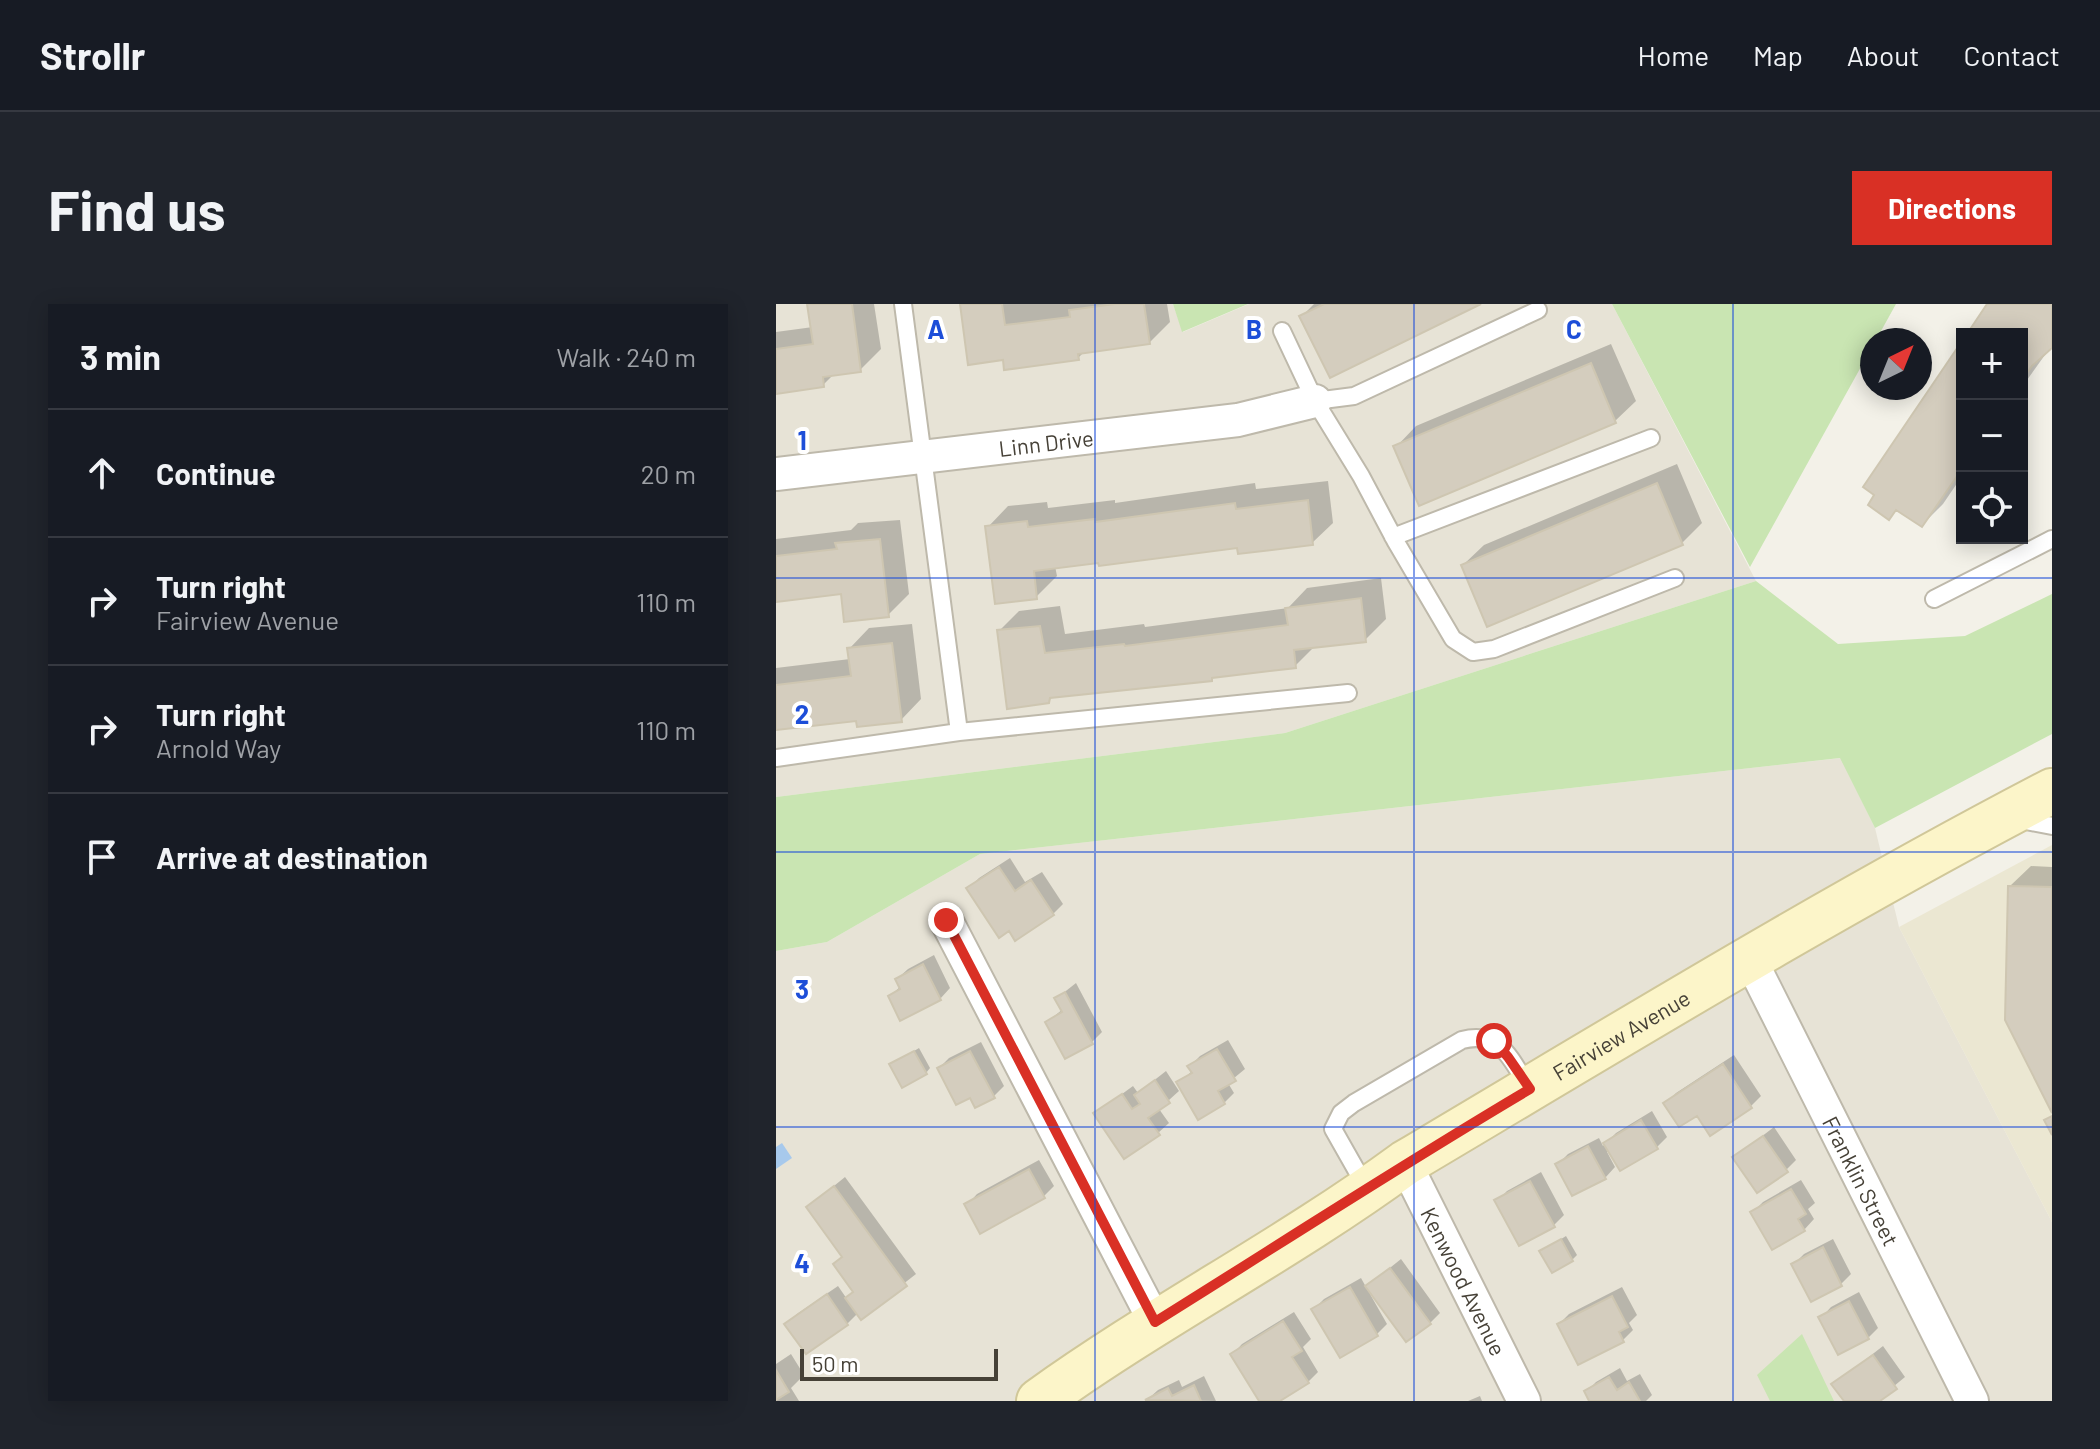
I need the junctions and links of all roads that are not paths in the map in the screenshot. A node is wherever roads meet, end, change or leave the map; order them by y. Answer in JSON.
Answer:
{"nodes":[{"id":1,"x":903,"y":304,"type":"edge"},
{"id":2,"x":1538,"y":310,"type":"dead end"},
{"id":3,"x":1282,"y":331,"type":"dead end"},
{"id":4,"x":1315,"y":401,"type":"junction"},
{"id":5,"x":1651,"y":438,"type":"dead end"},
{"id":6,"x":924,"y":457,"type":"junction"},
{"id":7,"x":776,"y":474,"type":"edge"},
{"id":8,"x":1393,"y":537,"type":"junction"},
{"id":9,"x":2052,"y":539,"type":"edge"},
{"id":10,"x":1675,"y":578,"type":"dead end"},
{"id":11,"x":1934,"y":599,"type":"dead end"},
{"id":12,"x":1348,"y":693,"type":"dead end"},
{"id":13,"x":959,"y":732,"type":"junction"},
{"id":14,"x":776,"y":758,"type":"edge"},
{"id":15,"x":2052,"y":791,"type":"edge"},
{"id":16,"x":2003,"y":817,"type":"junction"},
{"id":17,"x":2052,"y":826,"type":"edge"},
{"id":18,"x":946,"y":920,"type":"dead end"},
{"id":19,"x":1750,"y":959,"type":"junction"},
{"id":20,"x":1530,"y":1089,"type":"junction"},
{"id":21,"x":1405,"y":1163,"type":"junction"},
{"id":22,"x":1368,"y":1190,"type":"junction"},
{"id":23,"x":1155,"y":1322,"type":"junction"},
{"id":24,"x":1045,"y":1399,"type":"edge"},
{"id":25,"x":1524,"y":1401,"type":"edge"},
{"id":26,"x":1972,"y":1401,"type":"edge"}],
"edges":[{"from":1,"to":6,"type":"lane"},
{"from":2,"to":4,"type":"lane"},
{"from":3,"to":4,"type":"lane"},
{"from":4,"to":6,"type":"street","name":"Linn Drive"},
{"from":4,"to":8,"type":"lane"},
{"from":5,"to":8,"type":"lane"},
{"from":6,"to":7,"type":"street","name":"Linn Drive"},
{"from":6,"to":13,"type":"lane"},
{"from":8,"to":10,"type":"lane"},
{"from":9,"to":11,"type":"lane"},
{"from":12,"to":13,"type":"lane"},
{"from":13,"to":14,"type":"lane"},
{"from":15,"to":16,"type":"main road","name":"Fairview Avenue"},
{"from":16,"to":17,"type":"lane"},
{"from":16,"to":19,"type":"main road","name":"Fairview Avenue"},
{"from":18,"to":23,"type":"street"},
{"from":19,"to":20,"type":"main road","name":"Fairview Avenue"},
{"from":19,"to":26,"type":"street","name":"Franklin Street"},
{"from":20,"to":21,"type":"main road","name":"Fairview Avenue"},
{"from":20,"to":22,"type":"lane"},
{"from":21,"to":22,"type":"main road","name":"Fairview Avenue"},
{"from":21,"to":25,"type":"street","name":"Kenwood Avenue"},
{"from":22,"to":23,"type":"main road","name":"Fairview Avenue"},
{"from":23,"to":24,"type":"main road","name":"Fairview Avenue"}]}
